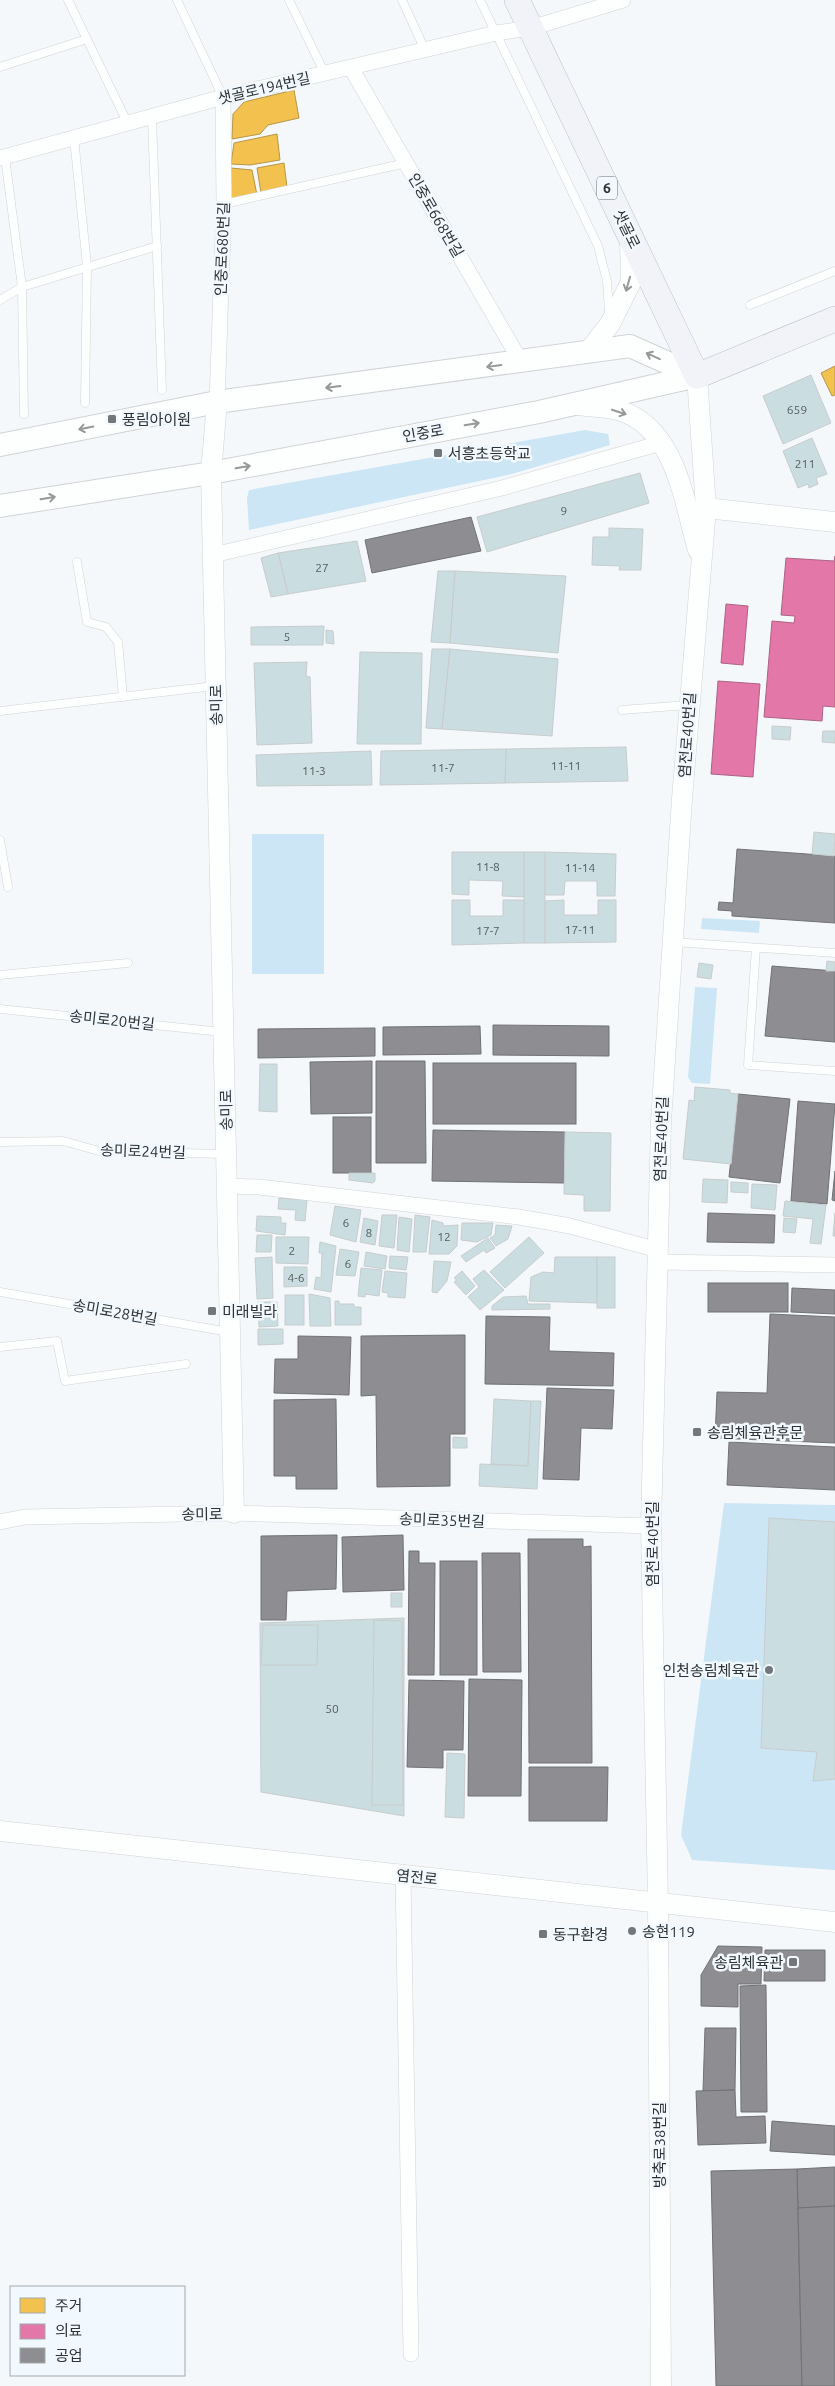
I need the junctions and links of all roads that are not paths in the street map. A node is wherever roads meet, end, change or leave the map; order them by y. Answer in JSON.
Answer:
{"nodes":[{"id":1,"x":68,"y":0,"type":"edge"},
{"id":2,"x":177,"y":0,"type":"edge"},
{"id":3,"x":289,"y":0,"type":"edge"},
{"id":4,"x":402,"y":0,"type":"edge"},
{"id":5,"x":480,"y":0,"type":"edge"},
{"id":6,"x":517,"y":0,"type":"edge"},
{"id":7,"x":623,"y":0,"type":"edge"},
{"id":8,"x":531,"y":28,"type":"junction"},
{"id":9,"x":496,"y":33,"type":"junction"},
{"id":10,"x":87,"y":40,"type":"junction"},
{"id":11,"x":426,"y":50,"type":"junction"},
{"id":12,"x":0,"y":67,"type":"edge"},
{"id":13,"x":351,"y":68,"type":"junction"},
{"id":14,"x":324,"y":74,"type":"junction"},
{"id":15,"x":223,"y":97,"type":"junction"},
{"id":16,"x":152,"y":118,"type":"junction"},
{"id":17,"x":128,"y":124,"type":"junction"},
{"id":18,"x":74,"y":138,"type":"junction"},
{"id":19,"x":3,"y":157,"type":"edge"},
{"id":20,"x":406,"y":163,"type":"junction"},
{"id":21,"x":224,"y":204,"type":"junction"},
{"id":22,"x":630,"y":236,"type":"junction"},
{"id":23,"x":157,"y":246,"type":"junction"},
{"id":24,"x":87,"y":266,"type":"junction"},
{"id":25,"x":835,"y":271,"type":"edge"},
{"id":26,"x":22,"y":287,"type":"junction"},
{"id":27,"x":0,"y":300,"type":"edge"},
{"id":28,"x":750,"y":305,"type":"dead end"},
{"id":29,"x":835,"y":319,"type":"edge"},
{"id":30,"x":610,"y":324,"type":"junction"},
{"id":31,"x":588,"y":352,"type":"junction"},
{"id":32,"x":521,"y":362,"type":"junction"},
{"id":33,"x":697,"y":376,"type":"junction"},
{"id":34,"x":162,"y":390,"type":"dead end"},
{"id":35,"x":217,"y":402,"type":"junction"},
{"id":36,"x":85,"y":403,"type":"dead end"},
{"id":37,"x":572,"y":404,"type":"junction"},
{"id":38,"x":24,"y":414,"type":"dead end"},
{"id":39,"x":661,"y":443,"type":"junction"},
{"id":40,"x":0,"y":445,"type":"edge"},
{"id":41,"x":211,"y":472,"type":"junction"},
{"id":42,"x":0,"y":506,"type":"edge"},
{"id":43,"x":706,"y":508,"type":"junction"},
{"id":44,"x":835,"y":522,"type":"edge"},
{"id":45,"x":213,"y":555,"type":"junction"},
{"id":46,"x":77,"y":562,"type":"dead end"},
{"id":47,"x":701,"y":562,"type":"junction"},
{"id":48,"x":216,"y":686,"type":"junction"},
{"id":49,"x":123,"y":696,"type":"junction"},
{"id":50,"x":690,"y":705,"type":"junction"},
{"id":51,"x":622,"y":710,"type":"dead end"},
{"id":52,"x":0,"y":711,"type":"edge"},
{"id":53,"x":0,"y":840,"type":"edge"},
{"id":54,"x":8,"y":887,"type":"dead end"},
{"id":55,"x":673,"y":942,"type":"junction"},
{"id":56,"x":756,"y":948,"type":"junction"},
{"id":57,"x":835,"y":953,"type":"edge"},
{"id":58,"x":128,"y":963,"type":"dead end"},
{"id":59,"x":0,"y":974,"type":"edge"},
{"id":60,"x":0,"y":1009,"type":"edge"},
{"id":61,"x":224,"y":1032,"type":"junction"},
{"id":62,"x":835,"y":1071,"type":"edge"},
{"id":63,"x":0,"y":1142,"type":"edge"},
{"id":64,"x":226,"y":1154,"type":"junction"},
{"id":65,"x":228,"y":1186,"type":"junction"},
{"id":66,"x":658,"y":1256,"type":"junction"},
{"id":67,"x":835,"y":1265,"type":"edge"},
{"id":68,"x":0,"y":1292,"type":"edge"},
{"id":69,"x":231,"y":1332,"type":"junction"},
{"id":70,"x":0,"y":1347,"type":"edge"},
{"id":71,"x":186,"y":1364,"type":"dead end"},
{"id":72,"x":234,"y":1513,"type":"junction"},
{"id":73,"x":0,"y":1522,"type":"edge"},
{"id":74,"x":651,"y":1526,"type":"junction"},
{"id":75,"x":0,"y":1831,"type":"edge"},
{"id":76,"x":403,"y":1875,"type":"junction"},
{"id":77,"x":658,"y":1904,"type":"junction"},
{"id":78,"x":835,"y":1922,"type":"edge"},
{"id":79,"x":411,"y":2354,"type":"dead end"},
{"id":80,"x":661,"y":2386,"type":"edge"}],
"edges":[{"from":1,"to":10,"type":"lane"},
{"from":2,"to":15,"type":"lane"},
{"from":3,"to":14,"type":"lane"},
{"from":4,"to":11,"type":"lane"},
{"from":5,"to":9,"type":"lane"},
{"from":6,"to":8,"type":"main road","name":"샛골로","number":"6"},
{"from":7,"to":8,"type":"street","name":"샛골로194번길"},
{"from":8,"to":9,"type":"street","name":"샛골로194번길"},
{"from":8,"to":22,"type":"main road","name":"샛골로","number":"6"},
{"from":9,"to":11,"type":"street","name":"샛골로194번길"},
{"from":9,"to":30,"type":"lane"},
{"from":10,"to":12,"type":"lane"},
{"from":10,"to":17,"type":"lane"},
{"from":11,"to":13,"type":"street","name":"샛골로194번길"},
{"from":13,"to":14,"type":"street","name":"샛골로194번길"},
{"from":13,"to":20,"type":"street","name":"인중로668번길"},
{"from":14,"to":15,"type":"street","name":"샛골로194번길"},
{"from":15,"to":16,"type":"street","name":"샛골로194번길"},
{"from":15,"to":21,"type":"street","name":"인중로680번길"},
{"from":16,"to":17,"type":"street","name":"샛골로194번길"},
{"from":16,"to":23,"type":"lane"},
{"from":17,"to":18,"type":"street","name":"샛골로194번길"},
{"from":18,"to":19,"type":"street","name":"샛골로194번길"},
{"from":18,"to":24,"type":"lane"},
{"from":19,"to":26,"type":"lane"},
{"from":20,"to":21,"type":"lane"},
{"from":20,"to":32,"type":"street","name":"인중로668번길"},
{"from":21,"to":35,"type":"street","name":"인중로680번길"},
{"from":22,"to":30,"type":"street","one_way":true},
{"from":22,"to":33,"type":"main road","name":"샛골로","number":"6"},
{"from":23,"to":24,"type":"lane"},
{"from":23,"to":34,"type":"lane"},
{"from":24,"to":26,"type":"lane"},
{"from":24,"to":36,"type":"lane"},
{"from":25,"to":28,"type":"lane"},
{"from":26,"to":27,"type":"lane"},
{"from":26,"to":38,"type":"lane"},
{"from":29,"to":33,"type":"main road","name":"인중로"},
{"from":30,"to":31,"type":"street"},
{"from":31,"to":32,"type":"main road"},
{"from":33,"to":31,"type":"main road","one_way":true},
{"from":32,"to":35,"type":"main road","one_way":true},
{"from":33,"to":37,"type":"main road","name":"인중로"},
{"from":33,"to":43,"type":"street","name":"염전로40번길"},
{"from":35,"to":40,"type":"main road","one_way":true},
{"from":35,"to":41,"type":"street","name":"송미로"},
{"from":37,"to":39,"type":"street","one_way":true},
{"from":41,"to":37,"type":"main road","name":"인중로","one_way":true},
{"from":39,"to":45,"type":"street"},
{"from":39,"to":47,"type":"street"},
{"from":42,"to":41,"type":"main road","name":"인중로","one_way":true},
{"from":41,"to":45,"type":"street","name":"송미로"},
{"from":43,"to":44,"type":"street"},
{"from":43,"to":47,"type":"street","name":"염전로40번길"},
{"from":45,"to":48,"type":"street","name":"송미로"},
{"from":46,"to":49,"type":"lane"},
{"from":47,"to":50,"type":"street","name":"염전로40번길"},
{"from":48,"to":49,"type":"lane"},
{"from":48,"to":61,"type":"street","name":"송미로"},
{"from":49,"to":52,"type":"lane"},
{"from":50,"to":51,"type":"lane"},
{"from":50,"to":55,"type":"street","name":"염전로40번길"},
{"from":53,"to":54,"type":"lane"},
{"from":55,"to":56,"type":"lane"},
{"from":55,"to":66,"type":"street","name":"염전로40번길"},
{"from":56,"to":57,"type":"lane"},
{"from":56,"to":62,"type":"lane"},
{"from":58,"to":59,"type":"lane"},
{"from":60,"to":61,"type":"lane","name":"송미로20번길"},
{"from":61,"to":64,"type":"street","name":"송미로"},
{"from":63,"to":64,"type":"lane","name":"송미로24번길"},
{"from":64,"to":65,"type":"street","name":"송미로"},
{"from":65,"to":66,"type":"street"},
{"from":65,"to":69,"type":"street","name":"송미로"},
{"from":66,"to":67,"type":"street"},
{"from":66,"to":74,"type":"street","name":"염전로40번길"},
{"from":68,"to":69,"type":"lane","name":"송미로28번길"},
{"from":69,"to":72,"type":"street","name":"송미로"},
{"from":70,"to":71,"type":"lane"},
{"from":72,"to":73,"type":"street","name":"송미로"},
{"from":72,"to":74,"type":"street","name":"송미로35번길"},
{"from":74,"to":77,"type":"street","name":"염전로40번길"},
{"from":75,"to":76,"type":"street","name":"염전로"},
{"from":76,"to":77,"type":"street","name":"염전로"},
{"from":76,"to":79,"type":"street"},
{"from":77,"to":78,"type":"street","name":"염전로"},
{"from":77,"to":80,"type":"street","name":"방축로38번길"}]}
